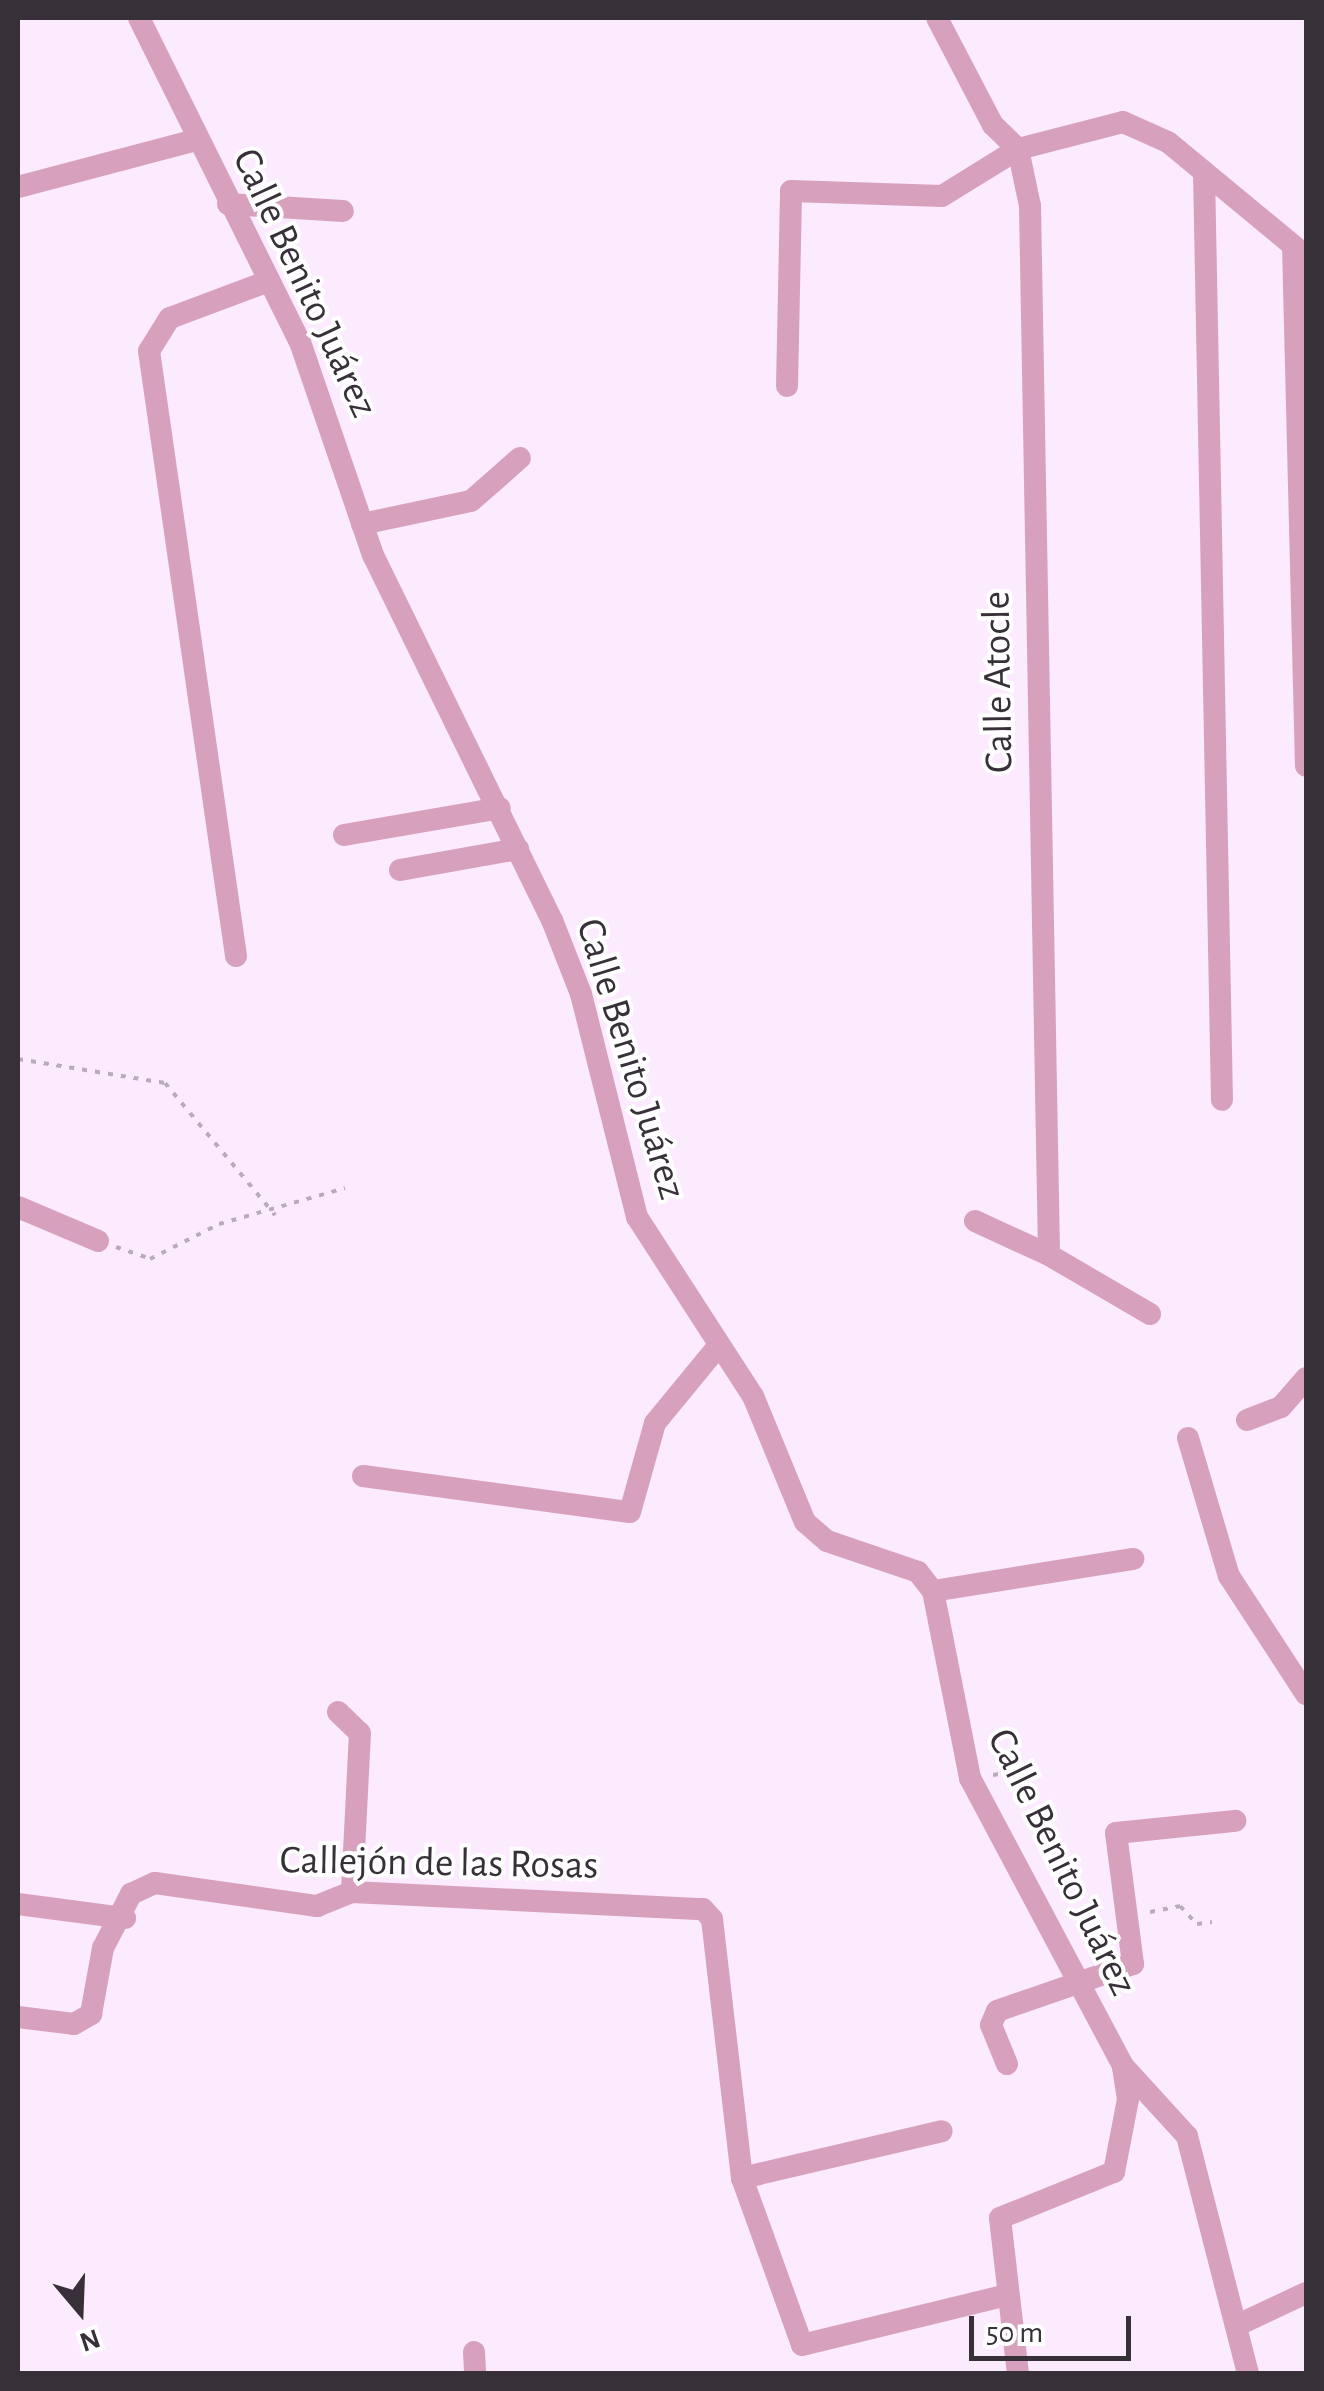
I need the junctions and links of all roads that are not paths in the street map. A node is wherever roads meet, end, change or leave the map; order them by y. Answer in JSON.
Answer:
{"nodes":[{"id":1,"x":139,"y":18,"type":"edge"},
{"id":2,"x":937,"y":18,"type":"edge"},
{"id":3,"x":196,"y":140,"type":"junction"},
{"id":4,"x":1018,"y":149,"type":"junction"},
{"id":5,"x":1204,"y":172,"type":"junction"},
{"id":6,"x":18,"y":187,"type":"edge"},
{"id":7,"x":228,"y":204,"type":"junction"},
{"id":8,"x":343,"y":211,"type":"dead end"},
{"id":9,"x":1300,"y":251,"type":"edge"},
{"id":10,"x":269,"y":281,"type":"junction"},
{"id":11,"x":787,"y":386,"type":"dead end"},
{"id":12,"x":520,"y":458,"type":"dead end"},
{"id":13,"x":362,"y":524,"type":"junction"},
{"id":14,"x":1306,"y":766,"type":"edge"},
{"id":15,"x":500,"y":808,"type":"junction"},
{"id":16,"x":344,"y":835,"type":"dead end"},
{"id":17,"x":518,"y":849,"type":"junction"},
{"id":18,"x":400,"y":870,"type":"dead end"},
{"id":19,"x":236,"y":956,"type":"dead end"},
{"id":20,"x":1222,"y":1100,"type":"dead end"},
{"id":21,"x":18,"y":1207,"type":"edge"},
{"id":22,"x":975,"y":1221,"type":"dead end"},
{"id":23,"x":98,"y":1241,"type":"road end"},
{"id":24,"x":1049,"y":1255,"type":"junction"},
{"id":25,"x":1150,"y":1314,"type":"dead end"},
{"id":26,"x":720,"y":1345,"type":"junction"},
{"id":27,"x":1306,"y":1378,"type":"edge"},
{"id":28,"x":1247,"y":1420,"type":"dead end"},
{"id":29,"x":1188,"y":1438,"type":"dead end"},
{"id":30,"x":363,"y":1476,"type":"dead end"},
{"id":31,"x":1133,"y":1559,"type":"dead end"},
{"id":32,"x":932,"y":1591,"type":"junction"},
{"id":33,"x":1306,"y":1694,"type":"edge"},
{"id":34,"x":338,"y":1712,"type":"dead end"},
{"id":35,"x":1235,"y":1821,"type":"dead end"},
{"id":36,"x":352,"y":1892,"type":"junction"},
{"id":37,"x":18,"y":1904,"type":"edge"},
{"id":38,"x":124,"y":1918,"type":"junction"},
{"id":39,"x":1072,"y":1981,"type":"junction"},
{"id":40,"x":18,"y":2017,"type":"edge"},
{"id":41,"x":1007,"y":2064,"type":"dead end"},
{"id":42,"x":1123,"y":2066,"type":"junction"},
{"id":43,"x":942,"y":2131,"type":"dead end"},
{"id":44,"x":742,"y":2178,"type":"junction"},
{"id":45,"x":1306,"y":2293,"type":"edge"},
{"id":46,"x":1007,"y":2294,"type":"junction"},
{"id":47,"x":1240,"y":2324,"type":"junction"},
{"id":48,"x":1018,"y":2374,"type":"edge"},
{"id":49,"x":1248,"y":2374,"type":"edge"}],
"edges":[{"from":1,"to":3,"type":"street","name":"Calle Benito Juárez"},
{"from":2,"to":4,"type":"street","name":"Calle Atocle"},
{"from":3,"to":6,"type":"street"},
{"from":3,"to":7,"type":"street","name":"Calle Benito Juárez"},
{"from":4,"to":5,"type":"street"},
{"from":4,"to":11,"type":"street"},
{"from":4,"to":24,"type":"street","name":"Calle Atocle"},
{"from":5,"to":9,"type":"street"},
{"from":5,"to":20,"type":"street"},
{"from":7,"to":8,"type":"street"},
{"from":7,"to":10,"type":"street","name":"Calle Benito Juárez"},
{"from":9,"to":14,"type":"street"},
{"from":10,"to":13,"type":"street","name":"Calle Benito Juárez"},
{"from":10,"to":19,"type":"street"},
{"from":12,"to":13,"type":"street"},
{"from":13,"to":15,"type":"street","name":"Calle Benito Juárez"},
{"from":15,"to":16,"type":"street"},
{"from":15,"to":17,"type":"street","name":"Calle Benito Juárez"},
{"from":17,"to":18,"type":"street"},
{"from":17,"to":26,"type":"street","name":"Calle Benito Juárez"},
{"from":21,"to":23,"type":"street"},
{"from":22,"to":24,"type":"street"},
{"from":24,"to":25,"type":"street"},
{"from":26,"to":30,"type":"street"},
{"from":26,"to":32,"type":"street","name":"Calle Benito Juárez"},
{"from":27,"to":28,"type":"street"},
{"from":29,"to":33,"type":"street"},
{"from":31,"to":32,"type":"street"},
{"from":32,"to":39,"type":"street","name":"Calle Benito Juárez"},
{"from":34,"to":36,"type":"street"},
{"from":35,"to":39,"type":"street"},
{"from":36,"to":38,"type":"street","name":"Callejón de las Rosas"},
{"from":36,"to":44,"type":"street","name":"Callejón de las Rosas"},
{"from":37,"to":38,"type":"street"},
{"from":38,"to":40,"type":"street","name":"Callejón de las Rosas"},
{"from":39,"to":41,"type":"street"},
{"from":39,"to":42,"type":"street","name":"Calle Benito Juárez"},
{"from":42,"to":46,"type":"street"},
{"from":42,"to":47,"type":"street","name":"Calle Benito Juárez"},
{"from":43,"to":44,"type":"street"},
{"from":44,"to":46,"type":"street"},
{"from":45,"to":47,"type":"street"},
{"from":46,"to":48,"type":"street"},
{"from":47,"to":49,"type":"street","name":"Calle Benito Juárez"}]}
